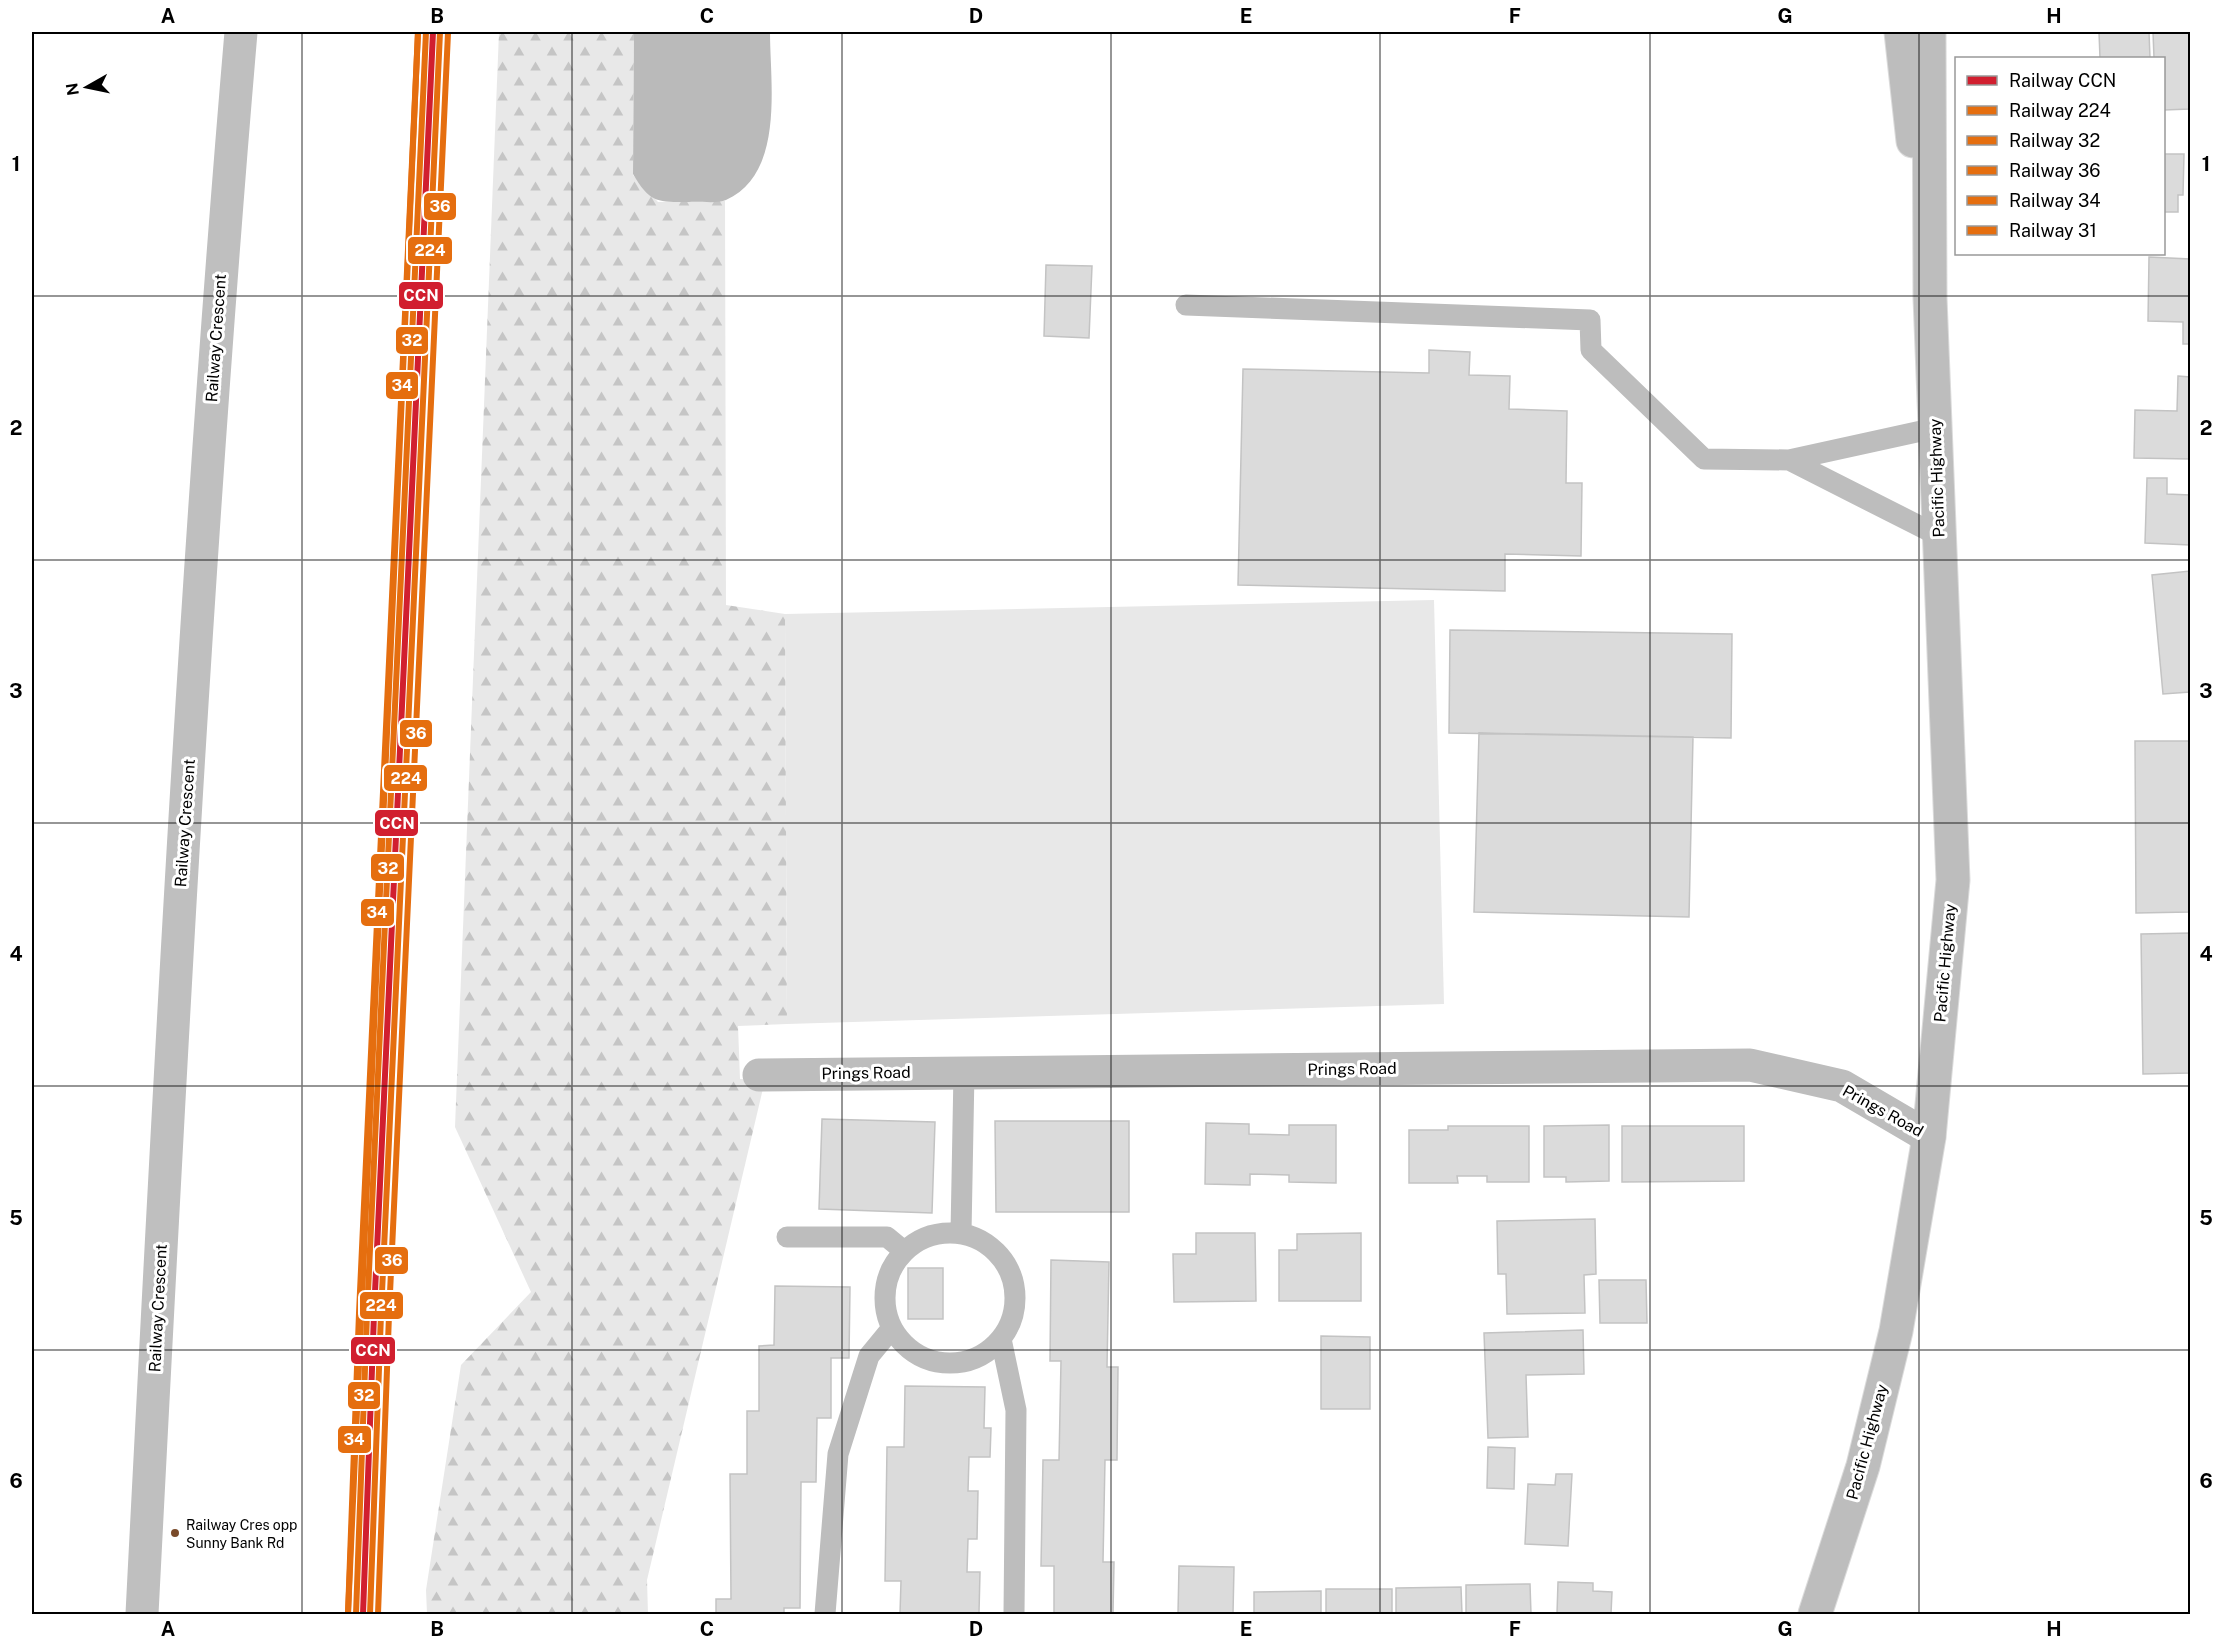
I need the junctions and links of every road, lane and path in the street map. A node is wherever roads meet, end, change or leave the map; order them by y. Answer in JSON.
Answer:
{"nodes":[{"id":1,"x":241,"y":32,"type":"edge"},
{"id":2,"x":1901,"y":32,"type":"edge"},
{"id":3,"x":1929,"y":32,"type":"edge"},
{"id":4,"x":1930,"y":298,"type":"junction"},
{"id":5,"x":1186,"y":305,"type":"dead end"},
{"id":6,"x":1935,"y":428,"type":"junction"},
{"id":7,"x":1789,"y":460,"type":"junction"},
{"id":8,"x":1939,"y":536,"type":"junction"},
{"id":9,"x":964,"y":1072,"type":"junction"},
{"id":10,"x":759,"y":1074,"type":"dead end"},
{"id":11,"x":1929,"y":1137,"type":"junction"},
{"id":12,"x":961,"y":1233,"type":"junction"},
{"id":13,"x":788,"y":1236,"type":"dead end"},
{"id":14,"x":904,"y":1251,"type":"junction"},
{"id":15,"x":892,"y":1328,"type":"junction"},
{"id":16,"x":1001,"y":1339,"type":"junction"},
{"id":17,"x":142,"y":1614,"type":"edge"},
{"id":18,"x":825,"y":1614,"type":"edge"},
{"id":19,"x":1014,"y":1614,"type":"edge"},
{"id":20,"x":1815,"y":1614,"type":"edge"}],
"edges":[{"from":1,"to":17,"type":"main road","name":"Railway Crescent"},
{"from":2,"to":4,"type":"main road","name":"Pacific Highway"},
{"from":3,"to":4,"type":"main road","name":"Pacific Highway"},
{"from":4,"to":6,"type":"main road","name":"Pacific Highway"},
{"from":5,"to":7,"type":"lane"},
{"from":6,"to":7,"type":"lane"},
{"from":6,"to":8,"type":"main road","name":"Pacific Highway"},
{"from":7,"to":8,"type":"lane"},
{"from":8,"to":11,"type":"main road","name":"Pacific Highway"},
{"from":9,"to":10,"type":"main road","name":"Prings Road"},
{"from":9,"to":11,"type":"main road","name":"Prings Road"},
{"from":9,"to":12,"type":"lane"},
{"from":11,"to":20,"type":"main road","name":"Pacific Highway"},
{"from":12,"to":14,"type":"lane"},
{"from":12,"to":16,"type":"lane"},
{"from":13,"to":14,"type":"lane"},
{"from":14,"to":15,"type":"lane"},
{"from":15,"to":16,"type":"lane"},
{"from":15,"to":18,"type":"lane"},
{"from":16,"to":19,"type":"lane"}]}
